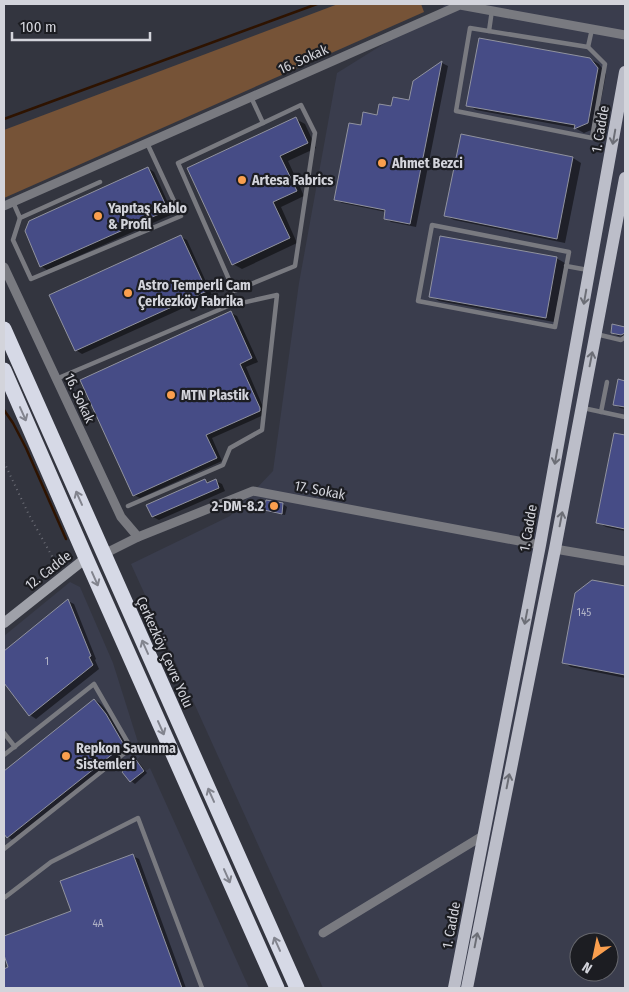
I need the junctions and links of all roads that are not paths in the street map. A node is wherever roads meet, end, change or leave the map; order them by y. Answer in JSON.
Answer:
{"nodes":[{"id":1,"x":492,"y":10,"type":"junction"},
{"id":2,"x":592,"y":29,"type":"junction"},
{"id":3,"x":489,"y":31,"type":"junction"},
{"id":4,"x":625,"y":35,"type":"edge"},
{"id":5,"x":588,"y":47,"type":"junction"},
{"id":6,"x":625,"y":72,"type":"edge"},
{"id":7,"x":251,"y":97,"type":"junction"},
{"id":8,"x":263,"y":123,"type":"junction"},
{"id":9,"x":147,"y":143,"type":"junction"},
{"id":10,"x":625,"y":178,"type":"edge"},
{"id":11,"x":100,"y":182,"type":"dead end"},
{"id":12,"x":13,"y":202,"type":"junction"},
{"id":13,"x":4,"y":206,"type":"edge"},
{"id":14,"x":20,"y":218,"type":"junction"},
{"id":15,"x":620,"y":230,"type":"edge"},
{"id":16,"x":566,"y":266,"type":"junction"},
{"id":17,"x":4,"y":267,"type":"edge"},
{"id":18,"x":590,"y":270,"type":"junction"},
{"id":19,"x":4,"y":329,"type":"edge"},
{"id":20,"x":596,"y":334,"type":"junction"},
{"id":21,"x":625,"y":337,"type":"edge"},
{"id":22,"x":4,"y":370,"type":"edge"},
{"id":23,"x":56,"y":379,"type":"junction"},
{"id":24,"x":607,"y":382,"type":"dead end"},
{"id":25,"x":582,"y":408,"type":"junction"},
{"id":26,"x":601,"y":412,"type":"junction"},
{"id":27,"x":625,"y":417,"type":"edge"},
{"id":28,"x":128,"y":506,"type":"dead end"},
{"id":29,"x":138,"y":537,"type":"junction"},
{"id":30,"x":540,"y":545,"type":"junction"},
{"id":31,"x":555,"y":549,"type":"junction"},
{"id":32,"x":104,"y":554,"type":"junction"},
{"id":33,"x":86,"y":558,"type":"junction"},
{"id":34,"x":625,"y":561,"type":"edge"},
{"id":35,"x":4,"y":623,"type":"edge"},
{"id":36,"x":4,"y":733,"type":"edge"},
{"id":37,"x":15,"y":746,"type":"junction"},
{"id":38,"x":4,"y":755,"type":"edge"},
{"id":39,"x":484,"y":835,"type":"junction"},
{"id":40,"x":4,"y":849,"type":"edge"},
{"id":41,"x":4,"y":898,"type":"edge"},
{"id":42,"x":323,"y":933,"type":"dead end"},
{"id":43,"x":202,"y":988,"type":"edge"},
{"id":44,"x":277,"y":988,"type":"edge"},
{"id":45,"x":297,"y":988,"type":"edge"},
{"id":46,"x":454,"y":988,"type":"edge"},
{"id":47,"x":467,"y":988,"type":"edge"}],
"edges":[{"from":1,"to":2,"type":"street","name":"16. Sokak"},
{"from":1,"to":3,"type":"lane"},
{"from":1,"to":7,"type":"street","name":"16. Sokak"},
{"from":2,"to":4,"type":"street","name":"16. Sokak"},
{"from":2,"to":5,"type":"lane"},
{"from":3,"to":5,"type":"lane"},
{"from":3,"to":5,"type":"lane"},
{"from":6,"to":18,"type":"main road","name":"1. Cadde","one_way":true},
{"from":7,"to":8,"type":"lane"},
{"from":7,"to":9,"type":"street","name":"16. Sokak"},
{"from":8,"to":8,"type":"lane"},
{"from":9,"to":12,"type":"street","name":"16. Sokak"},
{"from":9,"to":14,"type":"lane"},
{"from":10,"to":15,"type":"main road","name":"1. Cadde"},
{"from":11,"to":14,"type":"lane"},
{"from":12,"to":13,"type":"street","name":"16. Sokak"},
{"from":12,"to":14,"type":"lane"},
{"from":15,"to":20,"type":"main road","name":"1. Cadde"},
{"from":16,"to":16,"type":"lane"},
{"from":16,"to":18,"type":"lane"},
{"from":17,"to":23,"type":"street","name":"16. Sokak"},
{"from":18,"to":30,"type":"main road","name":"1. Cadde","one_way":true},
{"from":32,"to":19,"type":"highway","name":"Çerkezköy Çevre Yolu","one_way":true},
{"from":20,"to":21,"type":"lane"},
{"from":25,"to":20,"type":"main road","name":"1. Cadde","one_way":true},
{"from":22,"to":33,"type":"highway","one_way":true},
{"from":23,"to":28,"type":"lane"},
{"from":23,"to":29,"type":"street","name":"16. Sokak"},
{"from":24,"to":26,"type":"lane"},
{"from":25,"to":26,"type":"lane"},
{"from":31,"to":25,"type":"main road","name":"1. Cadde","one_way":true},
{"from":26,"to":27,"type":"lane"},
{"from":29,"to":30,"type":"street","name":"17. Sokak"},
{"from":29,"to":32,"type":"street","name":"17. Sokak"},
{"from":30,"to":39,"type":"main road","name":"1. Cadde","one_way":true},
{"from":31,"to":34,"type":"street"},
{"from":47,"to":31,"type":"main road","name":"1. Cadde","one_way":true},
{"from":45,"to":32,"type":"highway","name":"Çerkezköy Çevre Yolu","one_way":true},
{"from":33,"to":35,"type":"street","name":"12. Cadde"},
{"from":33,"to":44,"type":"highway","one_way":true},
{"from":36,"to":37,"type":"lane"},
{"from":37,"to":38,"type":"lane"},
{"from":37,"to":40,"type":"lane"},
{"from":39,"to":42,"type":"street"},
{"from":39,"to":46,"type":"main road","name":"1. Cadde"},
{"from":41,"to":43,"type":"lane"}]}
